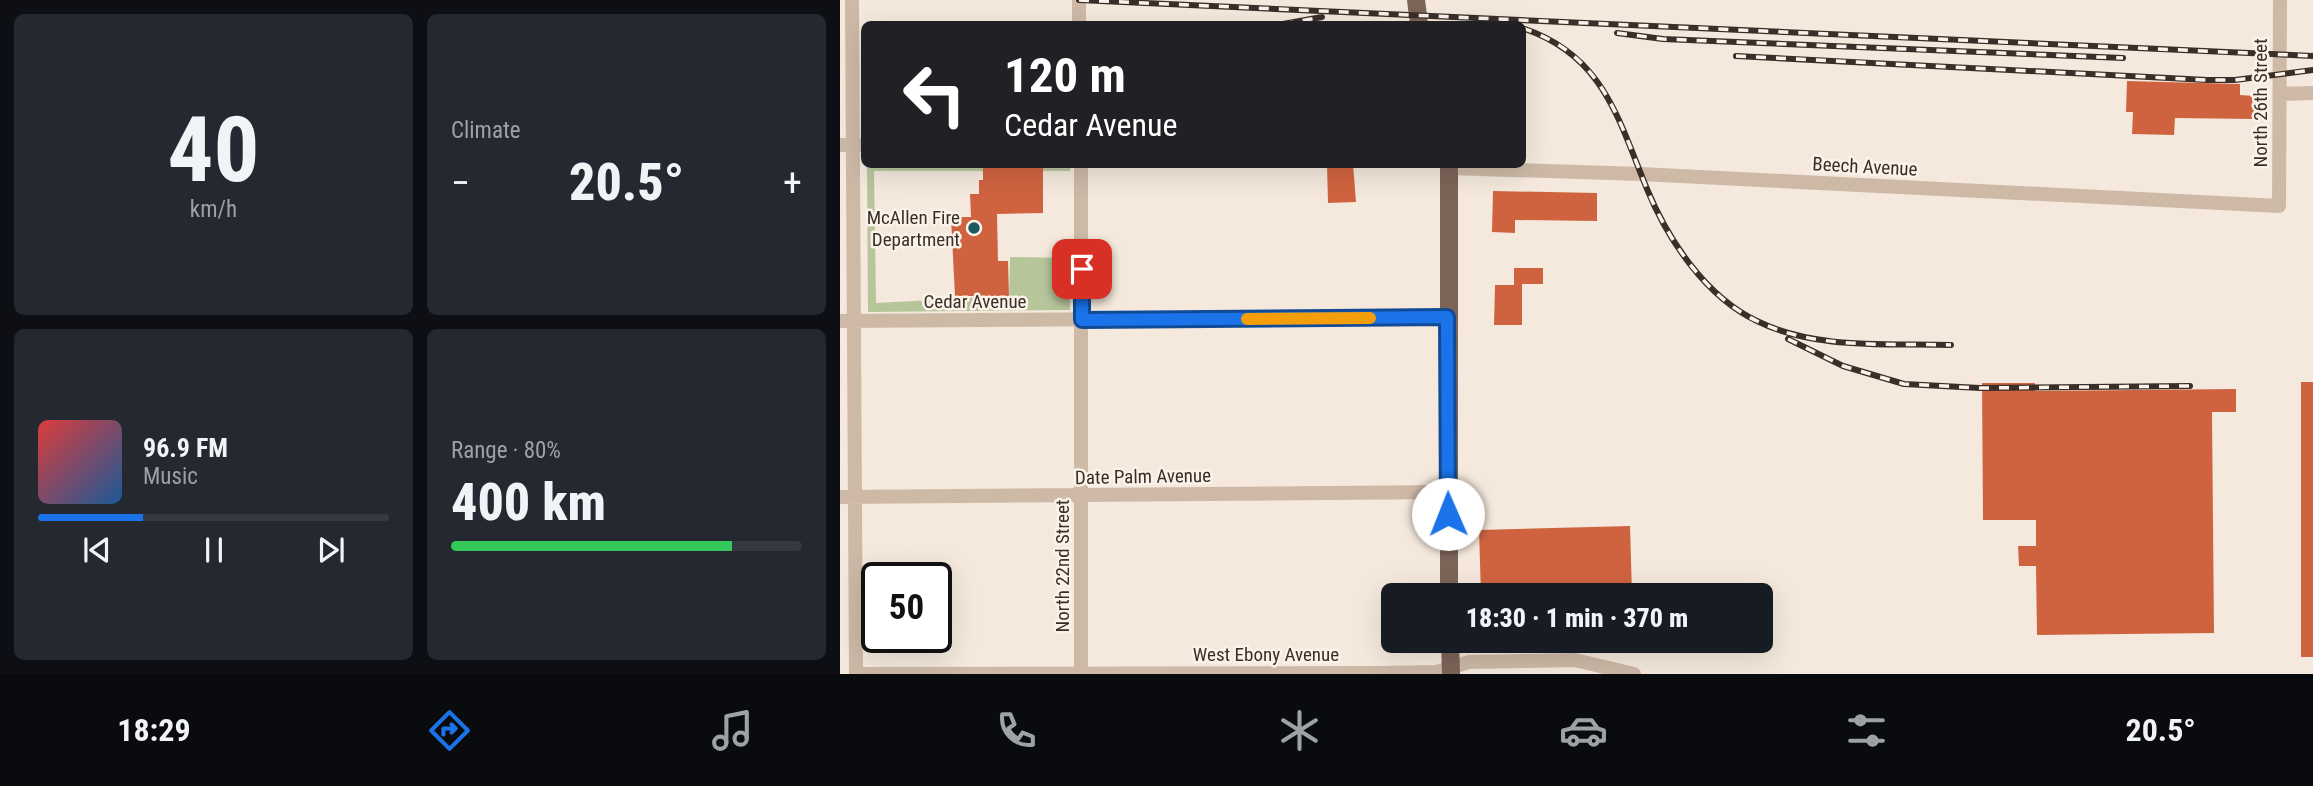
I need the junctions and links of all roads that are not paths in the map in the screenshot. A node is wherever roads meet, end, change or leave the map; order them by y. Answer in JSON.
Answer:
{"nodes":[{"id":1,"x":852,"y":0,"type":"edge"},
{"id":2,"x":1079,"y":0,"type":"edge"},
{"id":3,"x":1416,"y":0,"type":"edge"},
{"id":4,"x":2280,"y":0,"type":"edge"},
{"id":5,"x":1079,"y":21,"type":"edge"},
{"id":6,"x":1419,"y":21,"type":"edge"},
{"id":7,"x":2313,"y":93,"type":"edge"},
{"id":8,"x":2280,"y":94,"type":"junction"},
{"id":9,"x":852,"y":145,"type":"edge"},
{"id":10,"x":1081,"y":168,"type":"edge"},
{"id":11,"x":1449,"y":168,"type":"edge"},
{"id":12,"x":1497,"y":168,"type":"edge"},
{"id":13,"x":2279,"y":206,"type":"joint"},
{"id":14,"x":1447,"y":317,"type":"junction"},
{"id":15,"x":1082,"y":320,"type":"junction"},
{"id":16,"x":847,"y":321,"type":"edge"},
{"id":17,"x":1447,"y":492,"type":"junction"},
{"id":18,"x":1081,"y":495,"type":"junction"},
{"id":19,"x":847,"y":497,"type":"edge"},
{"id":20,"x":1449,"y":583,"type":"edge"},
{"id":21,"x":1451,"y":670,"type":"edge"},
{"id":22,"x":1081,"y":673,"type":"edge"},
{"id":23,"x":1628,"y":673,"type":"edge"},
{"id":24,"x":856,"y":674,"type":"edge"},
{"id":25,"x":863,"y":674,"type":"edge"}],
"edges":[{"from":1,"to":9,"type":"street"},
{"from":2,"to":5,"type":"street"},
{"from":3,"to":6,"type":"main road"},
{"from":4,"to":8,"type":"street","name":"North 26th Street"},
{"from":7,"to":8,"type":"street"},
{"from":8,"to":13,"type":"street","name":"North 26th Street"},
{"from":9,"to":16,"type":"street"},
{"from":10,"to":15,"type":"street","name":"North 22nd Street"},
{"from":11,"to":14,"type":"main road"},
{"from":12,"to":13,"type":"street","name":"Beech Avenue"},
{"from":14,"to":15,"type":"street","name":"Cedar Avenue"},
{"from":14,"to":17,"type":"main road"},
{"from":15,"to":16,"type":"street","name":"Cedar Avenue"},
{"from":15,"to":18,"type":"street","name":"North 22nd Street"},
{"from":16,"to":19,"type":"street"},
{"from":17,"to":18,"type":"street","name":"Date Palm Avenue"},
{"from":17,"to":20,"type":"main road"},
{"from":18,"to":19,"type":"street","name":"Date Palm Avenue"},
{"from":18,"to":22,"type":"street","name":"North 22nd Street"},
{"from":19,"to":24,"type":"street"},
{"from":21,"to":22,"type":"street","name":"West Ebony Avenue"},
{"from":21,"to":23,"type":"street","name":"West Ebony Avenue"},
{"from":22,"to":25,"type":"street","name":"West Ebony Avenue"}]}
